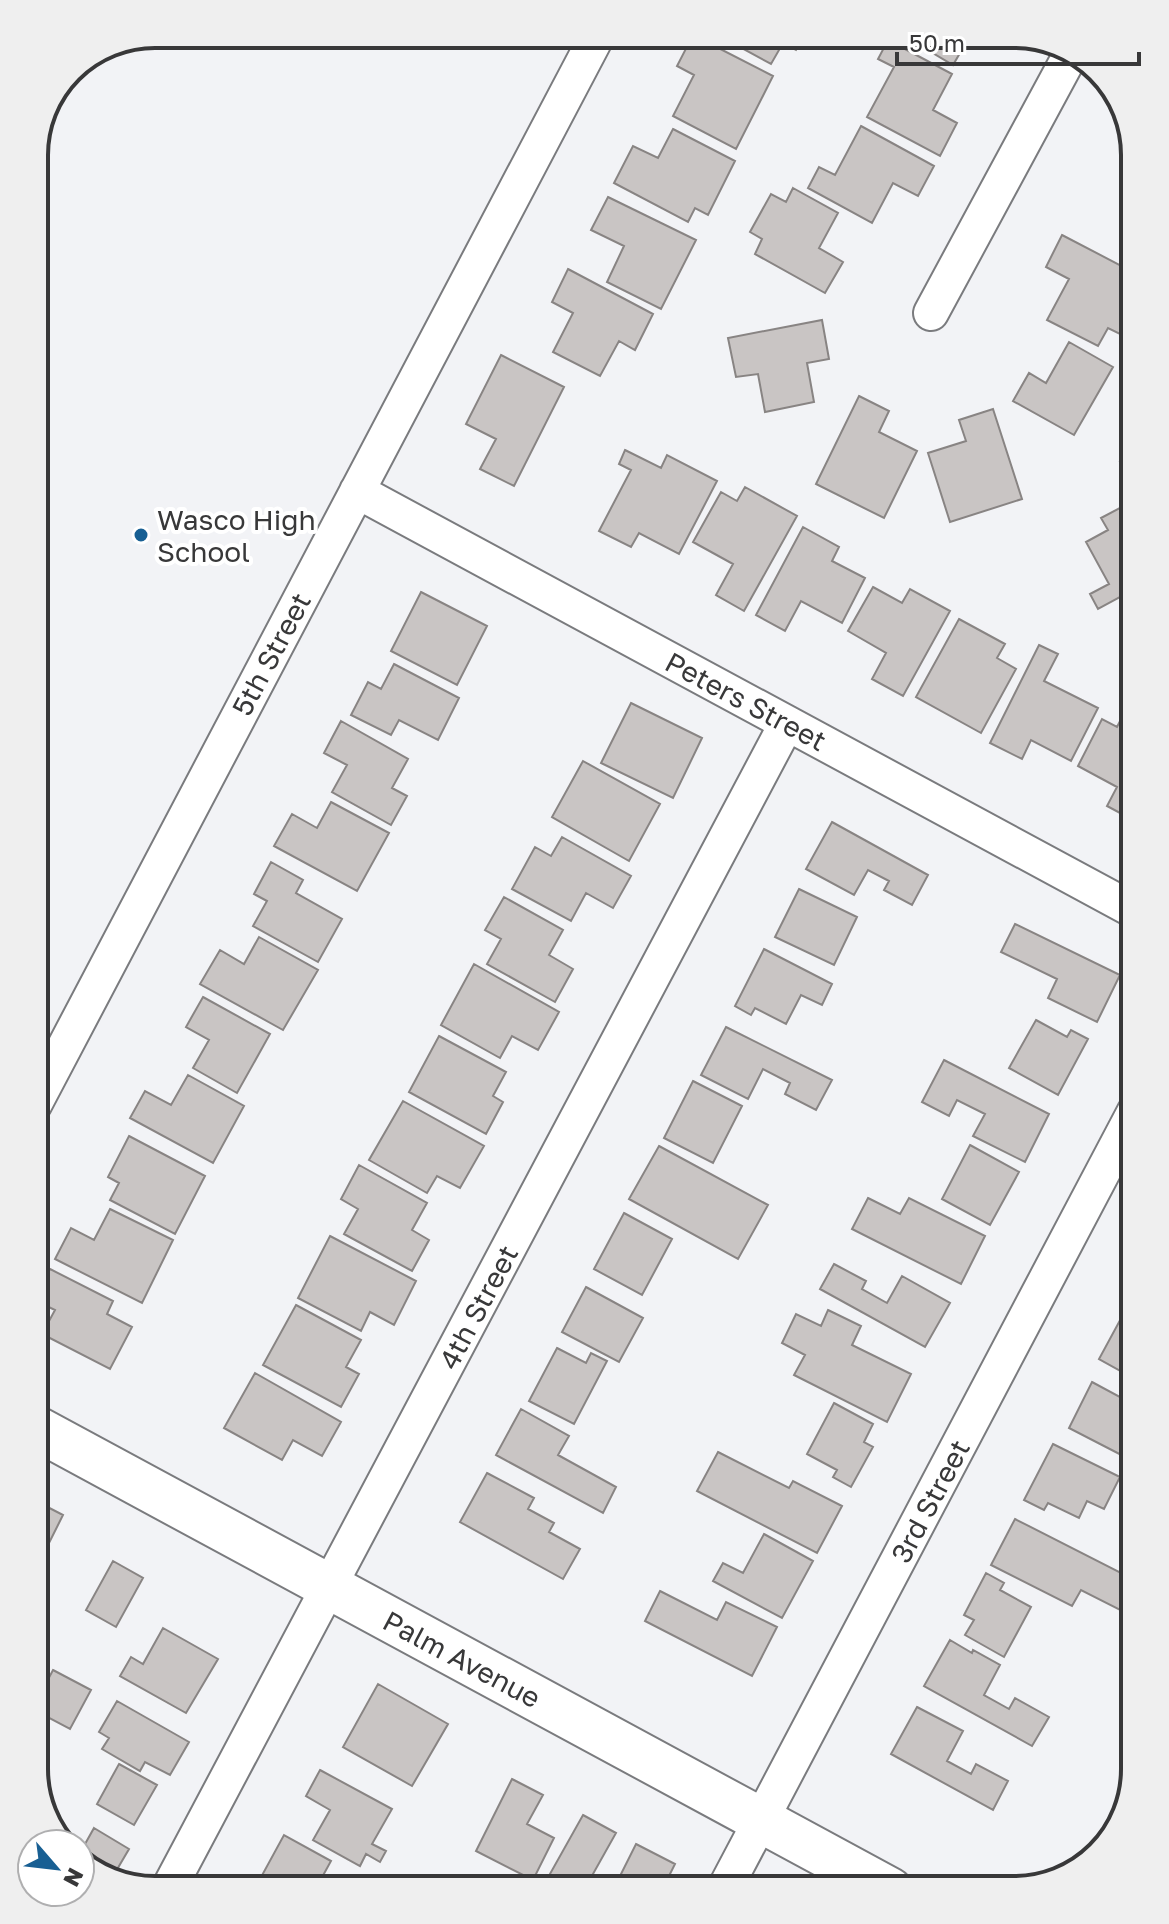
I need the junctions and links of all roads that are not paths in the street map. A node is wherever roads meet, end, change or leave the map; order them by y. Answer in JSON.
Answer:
{"nodes":[{"id":1,"x":591,"y":48,"type":"edge"},
{"id":2,"x":1066,"y":62,"type":"edge"},
{"id":3,"x":931,"y":313,"type":"dead end"},
{"id":4,"x":357,"y":491,"type":"junction"},
{"id":5,"x":787,"y":723,"type":"junction"},
{"id":6,"x":1121,"y":903,"type":"edge"},
{"id":7,"x":48,"y":1078,"type":"edge"},
{"id":8,"x":1121,"y":1138,"type":"edge"},
{"id":9,"x":48,"y":1435,"type":"edge"},
{"id":10,"x":330,"y":1587,"type":"junction"},
{"id":11,"x":761,"y":1821,"type":"junction"},
{"id":12,"x":175,"y":1876,"type":"edge"},
{"id":13,"x":732,"y":1876,"type":"edge"},
{"id":14,"x":864,"y":1876,"type":"edge"}],
"edges":[{"from":1,"to":4,"type":"street","name":"5th Street"},
{"from":2,"to":3,"type":"street"},
{"from":4,"to":5,"type":"street","name":"Peters Street"},
{"from":4,"to":7,"type":"street","name":"5th Street"},
{"from":5,"to":6,"type":"street","name":"Peters Street"},
{"from":5,"to":10,"type":"street","name":"4th Street"},
{"from":8,"to":11,"type":"street","name":"3rd Street"},
{"from":9,"to":10,"type":"main road","name":"Palm Avenue"},
{"from":10,"to":11,"type":"main road","name":"Palm Avenue"},
{"from":10,"to":12,"type":"street","name":"4th Street"},
{"from":11,"to":13,"type":"street","name":"3rd Street"},
{"from":11,"to":14,"type":"main road","name":"Palm Avenue"}]}
